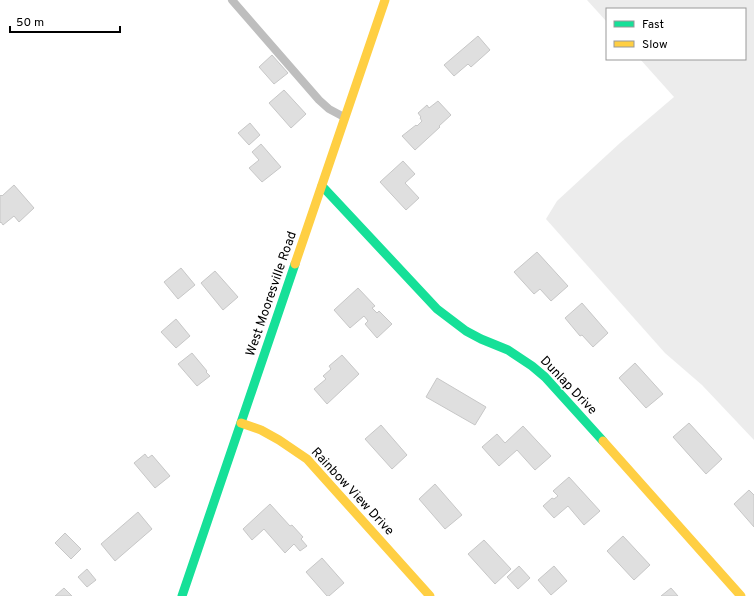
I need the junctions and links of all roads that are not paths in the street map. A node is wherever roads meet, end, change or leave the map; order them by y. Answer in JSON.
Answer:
{"nodes":[{"id":1,"x":232,"y":0,"type":"edge"},
{"id":2,"x":385,"y":0,"type":"edge"},
{"id":3,"x":345,"y":118,"type":"junction"},
{"id":4,"x":322,"y":186,"type":"junction"},
{"id":5,"x":241,"y":424,"type":"junction"},
{"id":6,"x":182,"y":596,"type":"edge"},
{"id":7,"x":430,"y":596,"type":"edge"},
{"id":8,"x":741,"y":596,"type":"edge"}],
"edges":[{"from":1,"to":3,"type":"lane"},
{"from":2,"to":3,"type":"street","name":"West Mooresville Road"},
{"from":3,"to":4,"type":"street","name":"West Mooresville Road"},
{"from":4,"to":5,"type":"street","name":"West Mooresville Road"},
{"from":4,"to":8,"type":"street","name":"Dunlap Drive"},
{"from":5,"to":6,"type":"street","name":"West Mooresville Road"},
{"from":5,"to":7,"type":"street","name":"Rainbow View Drive"}]}
